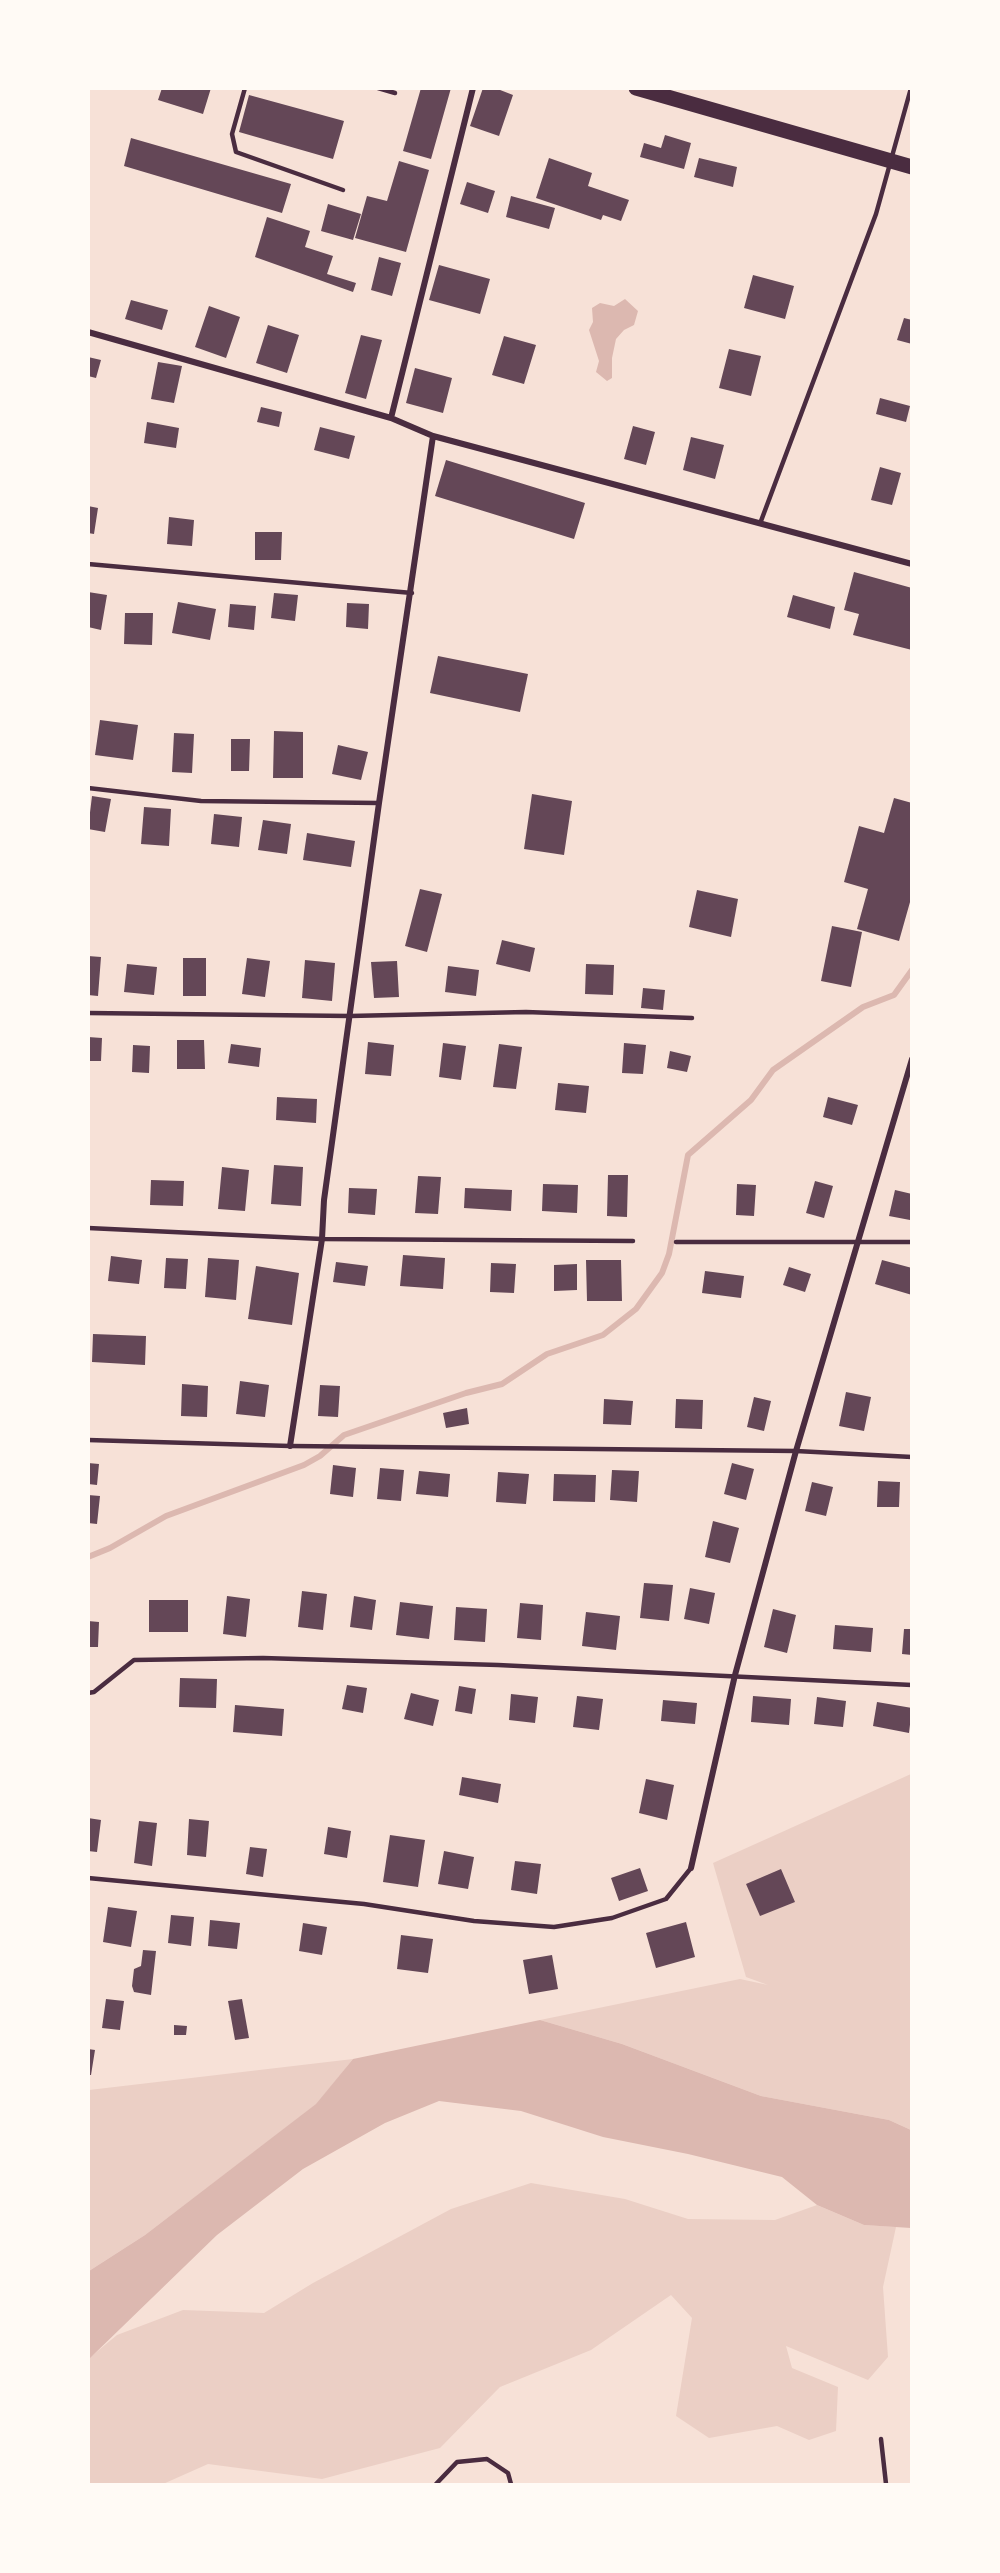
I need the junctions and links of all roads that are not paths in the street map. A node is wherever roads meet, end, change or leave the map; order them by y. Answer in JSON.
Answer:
{"nodes":[{"id":1,"x":245,"y":88,"type":"edge"},
{"id":2,"x":378,"y":88,"type":"edge"},
{"id":3,"x":473,"y":88,"type":"edge"},
{"id":4,"x":636,"y":88,"type":"edge"},
{"id":5,"x":911,"y":88,"type":"edge"},
{"id":6,"x":395,"y":93,"type":"dead end"},
{"id":7,"x":892,"y":162,"type":"junction"},
{"id":8,"x":912,"y":167,"type":"edge"},
{"id":9,"x":344,"y":190,"type":"dead end"},
{"id":10,"x":88,"y":332,"type":"edge"},
{"id":11,"x":391,"y":418,"type":"junction"},
{"id":12,"x":433,"y":436,"type":"junction"},
{"id":13,"x":760,"y":521,"type":"junction"},
{"id":14,"x":88,"y":564,"type":"edge"},
{"id":15,"x":912,"y":564,"type":"edge"},
{"id":16,"x":411,"y":593,"type":"junction"},
{"id":17,"x":88,"y":788,"type":"edge"},
{"id":18,"x":379,"y":803,"type":"junction"},
{"id":19,"x":88,"y":1013,"type":"edge"},
{"id":20,"x":350,"y":1016,"type":"junction"},
{"id":21,"x":692,"y":1018,"type":"dead end"},
{"id":22,"x":912,"y":1059,"type":"edge"},
{"id":23,"x":88,"y":1228,"type":"edge"},
{"id":24,"x":322,"y":1239,"type":"junction"},
{"id":25,"x":633,"y":1241,"type":"dead end"},
{"id":26,"x":857,"y":1241,"type":"junction"},
{"id":27,"x":676,"y":1242,"type":"dead end"},
{"id":28,"x":912,"y":1242,"type":"edge"},
{"id":29,"x":88,"y":1440,"type":"edge"},
{"id":30,"x":290,"y":1446,"type":"junction"},
{"id":31,"x":796,"y":1451,"type":"junction"},
{"id":32,"x":912,"y":1457,"type":"edge"},
{"id":33,"x":735,"y":1675,"type":"junction"},
{"id":34,"x":912,"y":1685,"type":"edge"},
{"id":35,"x":88,"y":1693,"type":"edge"},
{"id":36,"x":691,"y":1868,"type":"joint"},
{"id":37,"x":88,"y":1878,"type":"edge"},
{"id":38,"x":881,"y":2439,"type":"dead end"},
{"id":39,"x":436,"y":2484,"type":"edge"},
{"id":40,"x":511,"y":2484,"type":"edge"},
{"id":41,"x":886,"y":2484,"type":"edge"}],
"edges":[{"from":1,"to":9,"type":"lane"},
{"from":2,"to":6,"type":"lane"},
{"from":3,"to":11,"type":"street"},
{"from":4,"to":7,"type":"main road"},
{"from":5,"to":7,"type":"lane"},
{"from":7,"to":8,"type":"main road"},
{"from":7,"to":13,"type":"lane"},
{"from":10,"to":11,"type":"street"},
{"from":11,"to":12,"type":"street"},
{"from":12,"to":13,"type":"street"},
{"from":12,"to":16,"type":"street"},
{"from":13,"to":15,"type":"street"},
{"from":14,"to":16,"type":"lane"},
{"from":16,"to":18,"type":"street"},
{"from":17,"to":18,"type":"lane"},
{"from":18,"to":20,"type":"street"},
{"from":19,"to":20,"type":"lane"},
{"from":20,"to":21,"type":"lane"},
{"from":20,"to":24,"type":"street"},
{"from":22,"to":26,"type":"street"},
{"from":23,"to":24,"type":"lane"},
{"from":24,"to":25,"type":"lane"},
{"from":24,"to":30,"type":"street"},
{"from":26,"to":27,"type":"lane"},
{"from":26,"to":28,"type":"lane"},
{"from":26,"to":31,"type":"street"},
{"from":29,"to":30,"type":"lane"},
{"from":30,"to":31,"type":"lane"},
{"from":31,"to":32,"type":"lane"},
{"from":31,"to":33,"type":"street"},
{"from":33,"to":34,"type":"lane"},
{"from":33,"to":35,"type":"lane"},
{"from":33,"to":36,"type":"street"},
{"from":36,"to":37,"type":"lane"},
{"from":38,"to":41,"type":"lane"},
{"from":39,"to":40,"type":"lane"}]}
